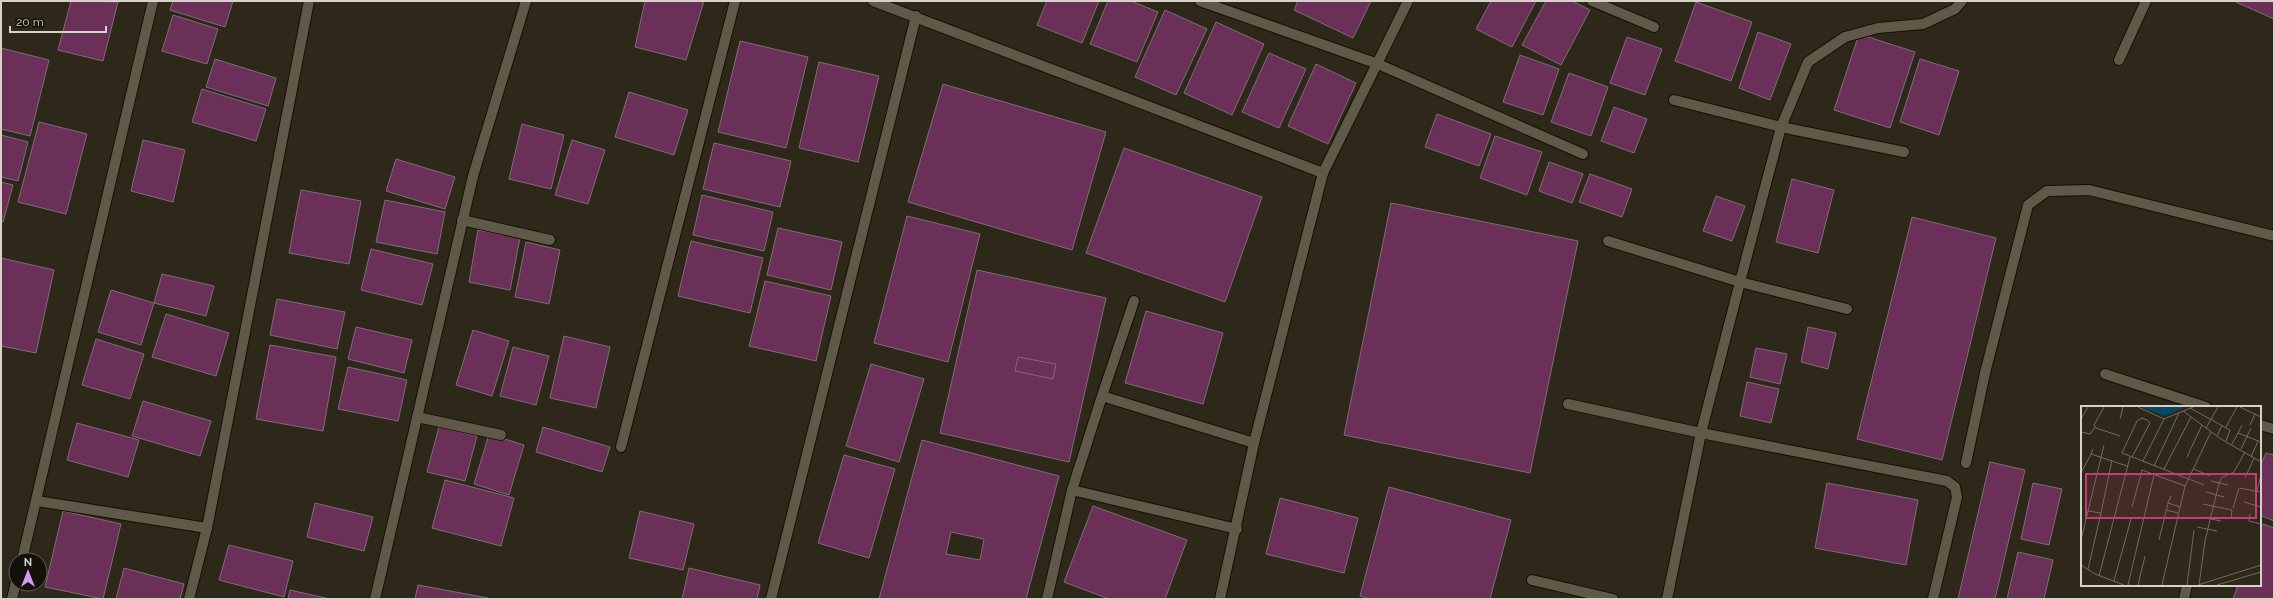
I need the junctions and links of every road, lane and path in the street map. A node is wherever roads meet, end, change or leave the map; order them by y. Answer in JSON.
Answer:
{"nodes":[{"id":1,"x":153,"y":1,"type":"edge"},
{"id":2,"x":309,"y":1,"type":"edge"},
{"id":3,"x":526,"y":1,"type":"edge"},
{"id":4,"x":735,"y":1,"type":"edge"},
{"id":5,"x":873,"y":1,"type":"edge"},
{"id":6,"x":1200,"y":1,"type":"edge"},
{"id":7,"x":1408,"y":1,"type":"edge"},
{"id":8,"x":1592,"y":1,"type":"edge"},
{"id":9,"x":1962,"y":1,"type":"edge"},
{"id":10,"x":2146,"y":1,"type":"edge"},
{"id":11,"x":916,"y":16,"type":"junction"},
{"id":12,"x":1654,"y":27,"type":"dead end"},
{"id":13,"x":2119,"y":60,"type":"dead end"},
{"id":14,"x":1378,"y":64,"type":"junction"},
{"id":15,"x":1674,"y":100,"type":"dead end"},
{"id":16,"x":1781,"y":127,"type":"junction"},
{"id":17,"x":1904,"y":152,"type":"dead end"},
{"id":18,"x":1583,"y":154,"type":"dead end"},
{"id":19,"x":1323,"y":173,"type":"junction"},
{"id":20,"x":462,"y":220,"type":"junction"},
{"id":21,"x":2274,"y":236,"type":"edge"},
{"id":22,"x":550,"y":240,"type":"dead end"},
{"id":23,"x":1608,"y":241,"type":"dead end"},
{"id":24,"x":1740,"y":282,"type":"junction"},
{"id":25,"x":1134,"y":301,"type":"dead end"},
{"id":26,"x":1847,"y":309,"type":"dead end"},
{"id":27,"x":2106,"y":374,"type":"dead end"},
{"id":28,"x":1102,"y":396,"type":"junction"},
{"id":29,"x":1568,"y":404,"type":"dead end"},
{"id":30,"x":2203,"y":406,"type":"edge"},
{"id":31,"x":417,"y":417,"type":"junction"},
{"id":32,"x":2261,"y":424,"type":"edge"},
{"id":33,"x":2274,"y":429,"type":"edge"},
{"id":34,"x":1701,"y":433,"type":"junction"},
{"id":35,"x":501,"y":435,"type":"dead end"},
{"id":36,"x":1254,"y":443,"type":"junction"},
{"id":37,"x":621,"y":448,"type":"dead end"},
{"id":38,"x":1966,"y":463,"type":"dead end"},
{"id":39,"x":1072,"y":490,"type":"junction"},
{"id":40,"x":37,"y":501,"type":"junction"},
{"id":41,"x":207,"y":528,"type":"junction"},
{"id":42,"x":1237,"y":529,"type":"junction"},
{"id":43,"x":24,"y":552,"type":"edge"},
{"id":44,"x":1532,"y":580,"type":"dead end"},
{"id":45,"x":2187,"y":586,"type":"edge"},
{"id":46,"x":189,"y":599,"type":"edge"},
{"id":47,"x":375,"y":599,"type":"edge"},
{"id":48,"x":771,"y":599,"type":"edge"},
{"id":49,"x":1047,"y":599,"type":"edge"},
{"id":50,"x":1220,"y":599,"type":"edge"},
{"id":51,"x":1613,"y":599,"type":"edge"},
{"id":52,"x":1667,"y":599,"type":"edge"},
{"id":53,"x":1933,"y":599,"type":"edge"},
{"id":54,"x":2184,"y":599,"type":"edge"}],
"edges":[{"from":1,"to":40,"type":"street"},
{"from":2,"to":41,"type":"street"},
{"from":3,"to":20,"type":"street"},
{"from":4,"to":37,"type":"street"},
{"from":5,"to":11,"type":"street"},
{"from":6,"to":14,"type":"street"},
{"from":7,"to":14,"type":"street"},
{"from":8,"to":12,"type":"street"},
{"from":9,"to":16,"type":"street"},
{"from":10,"to":13,"type":"street"},
{"from":11,"to":19,"type":"street"},
{"from":11,"to":48,"type":"street"},
{"from":14,"to":18,"type":"street"},
{"from":14,"to":19,"type":"street"},
{"from":15,"to":16,"type":"street"},
{"from":16,"to":17,"type":"street"},
{"from":16,"to":24,"type":"street"},
{"from":19,"to":36,"type":"street"},
{"from":20,"to":22,"type":"street"},
{"from":20,"to":31,"type":"street"},
{"from":21,"to":38,"type":"street"},
{"from":23,"to":24,"type":"street"},
{"from":24,"to":26,"type":"street"},
{"from":24,"to":34,"type":"street"},
{"from":25,"to":28,"type":"street"},
{"from":27,"to":30,"type":"street"},
{"from":28,"to":36,"type":"street"},
{"from":28,"to":39,"type":"street"},
{"from":29,"to":34,"type":"street"},
{"from":31,"to":35,"type":"street"},
{"from":31,"to":47,"type":"street"},
{"from":32,"to":33,"type":"street"},
{"from":34,"to":52,"type":"street"},
{"from":34,"to":53,"type":"street"},
{"from":36,"to":42,"type":"street"},
{"from":39,"to":42,"type":"street"},
{"from":39,"to":49,"type":"street"},
{"from":40,"to":41,"type":"street"},
{"from":40,"to":43,"type":"street"},
{"from":41,"to":46,"type":"street"},
{"from":42,"to":50,"type":"street"},
{"from":44,"to":51,"type":"street"},
{"from":45,"to":54,"type":"street"}]}
